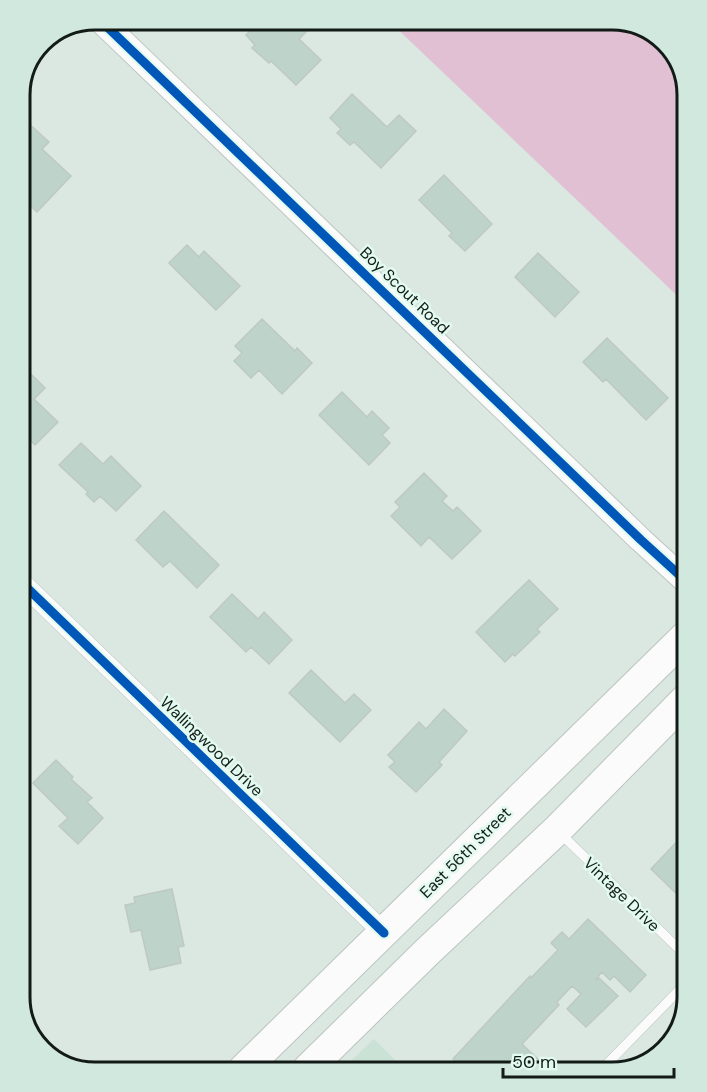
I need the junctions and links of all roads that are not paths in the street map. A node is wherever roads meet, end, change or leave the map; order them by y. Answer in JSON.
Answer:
{"nodes":[{"id":1,"x":110,"y":30,"type":"edge"},
{"id":2,"x":677,"y":573,"type":"edge"},
{"id":3,"x":30,"y":591,"type":"edge"},
{"id":4,"x":677,"y":645,"type":"edge"},
{"id":5,"x":677,"y":708,"type":"edge"},
{"id":6,"x":557,"y":830,"type":"junction"},
{"id":7,"x":384,"y":933,"type":"junction"},
{"id":8,"x":677,"y":947,"type":"edge"},
{"id":9,"x":677,"y":992,"type":"edge"},
{"id":10,"x":251,"y":1062,"type":"edge"},
{"id":11,"x":315,"y":1062,"type":"edge"},
{"id":12,"x":609,"y":1062,"type":"edge"}],
"edges":[{"from":1,"to":2,"type":"street","name":"Boy Scout Road"},
{"from":3,"to":7,"type":"street","name":"Wallingwood Drive"},
{"from":4,"to":7,"type":"main road","name":"East 56th Street"},
{"from":5,"to":6,"type":"main road"},
{"from":6,"to":8,"type":"lane","name":"Vintage Drive"},
{"from":6,"to":11,"type":"main road"},
{"from":7,"to":10,"type":"main road","name":"East 56th Street"},
{"from":9,"to":12,"type":"lane"}]}
